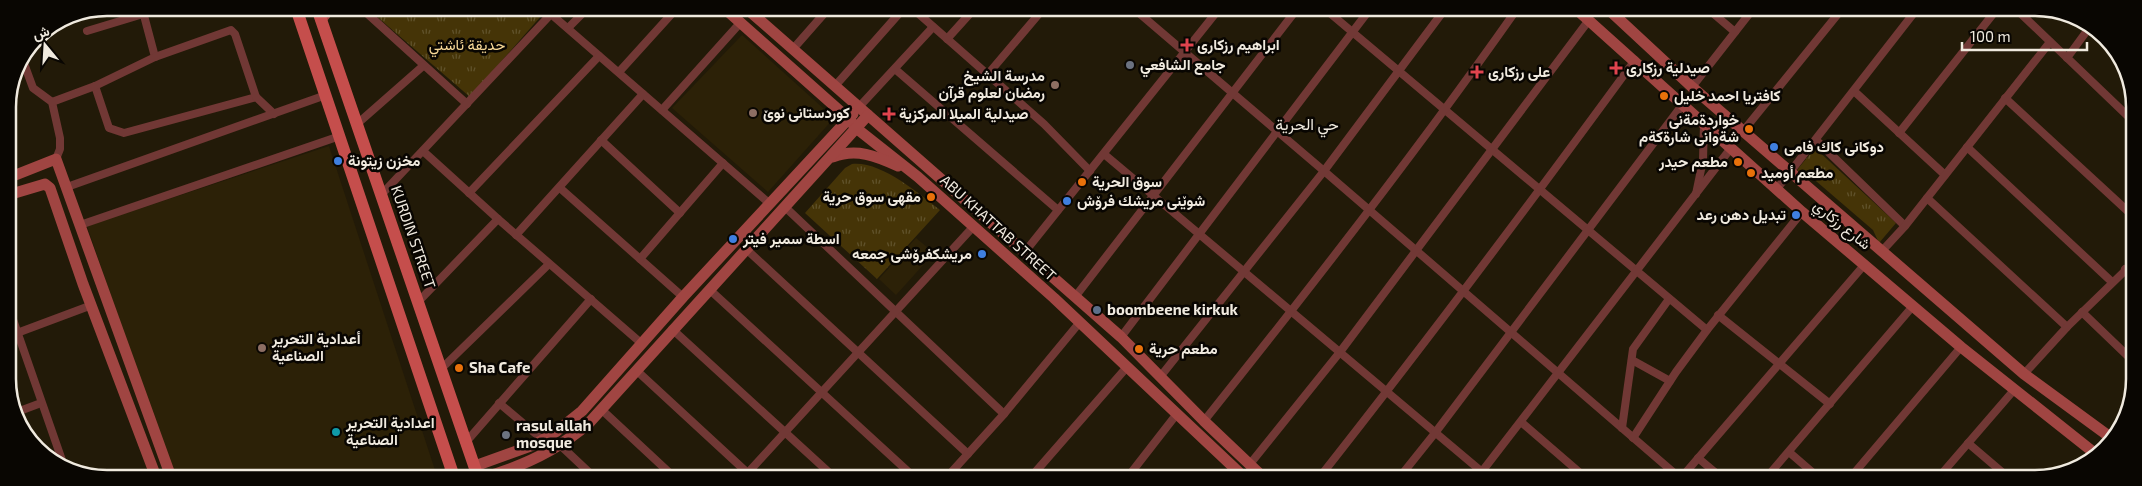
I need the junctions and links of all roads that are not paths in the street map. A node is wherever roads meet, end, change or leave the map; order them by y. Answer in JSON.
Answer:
{"nodes":[{"id":1,"x":127,"y":16,"type":"edge"},
{"id":2,"x":144,"y":16,"type":"edge"},
{"id":3,"x":299,"y":16,"type":"edge"},
{"id":4,"x":320,"y":16,"type":"edge"},
{"id":5,"x":324,"y":16,"type":"edge"},
{"id":6,"x":370,"y":16,"type":"edge"},
{"id":7,"x":549,"y":16,"type":"edge"},
{"id":8,"x":553,"y":16,"type":"edge"},
{"id":9,"x":580,"y":16,"type":"edge"},
{"id":10,"x":670,"y":16,"type":"edge"},
{"id":11,"x":734,"y":16,"type":"edge"},
{"id":12,"x":758,"y":16,"type":"edge"},
{"id":13,"x":822,"y":16,"type":"edge"},
{"id":14,"x":897,"y":16,"type":"edge"},
{"id":15,"x":921,"y":16,"type":"edge"},
{"id":16,"x":968,"y":16,"type":"edge"},
{"id":17,"x":1037,"y":16,"type":"edge"},
{"id":18,"x":1145,"y":16,"type":"edge"},
{"id":19,"x":1213,"y":16,"type":"edge"},
{"id":20,"x":1292,"y":16,"type":"edge"},
{"id":21,"x":1334,"y":16,"type":"edge"},
{"id":22,"x":1365,"y":16,"type":"edge"},
{"id":23,"x":1440,"y":16,"type":"edge"},
{"id":24,"x":1512,"y":16,"type":"edge"},
{"id":25,"x":1584,"y":16,"type":"edge"},
{"id":26,"x":1616,"y":16,"type":"edge"},
{"id":27,"x":1716,"y":16,"type":"edge"},
{"id":28,"x":1748,"y":16,"type":"edge"},
{"id":29,"x":1836,"y":16,"type":"edge"},
{"id":30,"x":1912,"y":16,"type":"edge"},
{"id":31,"x":1991,"y":16,"type":"edge"},
{"id":32,"x":2027,"y":16,"type":"edge"},
{"id":33,"x":321,"y":20,"type":"junction"},
{"id":34,"x":1589,"y":20,"type":"junction"},
{"id":35,"x":741,"y":22,"type":"junction"},
{"id":36,"x":933,"y":27,"type":"junction"},
{"id":37,"x":568,"y":28,"type":"junction"},
{"id":38,"x":87,"y":31,"type":"dead end"},
{"id":39,"x":1353,"y":32,"type":"junction"},
{"id":40,"x":1735,"y":32,"type":"junction"},
{"id":41,"x":2086,"y":32,"type":"edge"},
{"id":42,"x":947,"y":39,"type":"junction"},
{"id":43,"x":2050,"y":42,"type":"junction"},
{"id":44,"x":792,"y":49,"type":"junction"},
{"id":45,"x":1185,"y":53,"type":"junction"},
{"id":46,"x":599,"y":56,"type":"junction"},
{"id":47,"x":154,"y":57,"type":"junction"},
{"id":48,"x":2066,"y":58,"type":"junction"},
{"id":49,"x":1635,"y":60,"type":"junction"},
{"id":50,"x":424,"y":66,"type":"junction"},
{"id":51,"x":26,"y":68,"type":"edge"},
{"id":52,"x":895,"y":69,"type":"junction"},
{"id":53,"x":1398,"y":70,"type":"junction"},
{"id":54,"x":619,"y":72,"type":"junction"},
{"id":55,"x":988,"y":74,"type":"junction"},
{"id":56,"x":95,"y":86,"type":"junction"},
{"id":57,"x":835,"y":86,"type":"junction"},
{"id":58,"x":1692,"y":87,"type":"junction"},
{"id":59,"x":1854,"y":91,"type":"junction"},
{"id":60,"x":1232,"y":93,"type":"junction"},
{"id":61,"x":643,"y":94,"type":"junction"},
{"id":62,"x":326,"y":95,"type":"junction"},
{"id":63,"x":256,"y":97,"type":"junction"},
{"id":64,"x":2005,"y":98,"type":"junction"},
{"id":65,"x":52,"y":102,"type":"junction"},
{"id":66,"x":467,"y":104,"type":"junction"},
{"id":67,"x":1684,"y":104,"type":"junction"},
{"id":68,"x":662,"y":110,"type":"junction"},
{"id":69,"x":864,"y":111,"type":"junction"},
{"id":70,"x":1446,"y":111,"type":"junction"},
{"id":71,"x":274,"y":114,"type":"junction"},
{"id":72,"x":2126,"y":115,"type":"edge"},
{"id":73,"x":357,"y":124,"type":"junction"},
{"id":74,"x":853,"y":124,"type":"junction"},
{"id":75,"x":1704,"y":124,"type":"junction"},
{"id":76,"x":1744,"y":130,"type":"junction"},
{"id":77,"x":1277,"y":132,"type":"junction"},
{"id":78,"x":1899,"y":133,"type":"junction"},
{"id":79,"x":340,"y":136,"type":"junction"},
{"id":80,"x":601,"y":140,"type":"junction"},
{"id":81,"x":1816,"y":140,"type":"junction"},
{"id":82,"x":1967,"y":147,"type":"junction"},
{"id":83,"x":1731,"y":148,"type":"junction"},
{"id":84,"x":423,"y":150,"type":"junction"},
{"id":85,"x":1493,"y":150,"type":"junction"},
{"id":86,"x":1104,"y":154,"type":"junction"},
{"id":87,"x":831,"y":157,"type":"junction"},
{"id":88,"x":56,"y":159,"type":"junction"},
{"id":89,"x":723,"y":163,"type":"junction"},
{"id":90,"x":1324,"y":170,"type":"junction"},
{"id":91,"x":1090,"y":171,"type":"junction"},
{"id":92,"x":1791,"y":173,"type":"junction"},
{"id":93,"x":16,"y":174,"type":"edge"},
{"id":94,"x":1945,"y":175,"type":"junction"},
{"id":95,"x":918,"y":177,"type":"junction"},
{"id":96,"x":375,"y":178,"type":"junction"},
{"id":97,"x":356,"y":185,"type":"junction"},
{"id":98,"x":67,"y":187,"type":"junction"},
{"id":99,"x":560,"y":188,"type":"junction"},
{"id":100,"x":1540,"y":190,"type":"junction"},
{"id":101,"x":1776,"y":190,"type":"junction"},
{"id":102,"x":16,"y":192,"type":"edge"},
{"id":103,"x":469,"y":193,"type":"junction"},
{"id":104,"x":382,"y":195,"type":"junction"},
{"id":105,"x":1153,"y":195,"type":"junction"},
{"id":106,"x":1695,"y":197,"type":"junction"},
{"id":107,"x":1927,"y":198,"type":"junction"},
{"id":108,"x":770,"y":204,"type":"junction"},
{"id":109,"x":785,"y":207,"type":"junction"},
{"id":110,"x":1058,"y":210,"type":"junction"},
{"id":111,"x":1371,"y":210,"type":"junction"},
{"id":112,"x":2126,"y":210,"type":"edge"},
{"id":113,"x":680,"y":212,"type":"junction"},
{"id":114,"x":1802,"y":212,"type":"junction"},
{"id":115,"x":498,"y":219,"type":"junction"},
{"id":116,"x":80,"y":225,"type":"junction"},
{"id":117,"x":1905,"y":226,"type":"junction"},
{"id":118,"x":973,"y":227,"type":"junction"},
{"id":119,"x":1589,"y":231,"type":"junction"},
{"id":120,"x":1199,"y":234,"type":"junction"},
{"id":121,"x":516,"y":235,"type":"junction"},
{"id":122,"x":746,"y":249,"type":"junction"},
{"id":123,"x":1416,"y":250,"type":"junction"},
{"id":124,"x":1882,"y":251,"type":"junction"},
{"id":125,"x":1024,"y":253,"type":"junction"},
{"id":126,"x":640,"y":259,"type":"junction"},
{"id":127,"x":549,"y":264,"type":"junction"},
{"id":128,"x":1865,"y":264,"type":"junction"},
{"id":129,"x":2125,"y":269,"type":"edge"},
{"id":130,"x":1243,"y":271,"type":"junction"},
{"id":131,"x":1637,"y":271,"type":"junction"},
{"id":132,"x":98,"y":278,"type":"junction"},
{"id":133,"x":2112,"y":282,"type":"junction"},
{"id":134,"x":83,"y":284,"type":"junction"},
{"id":135,"x":1064,"y":287,"type":"junction"},
{"id":136,"x":710,"y":290,"type":"junction"},
{"id":137,"x":1463,"y":290,"type":"junction"},
{"id":138,"x":683,"y":297,"type":"junction"},
{"id":139,"x":1075,"y":297,"type":"junction"},
{"id":140,"x":1054,"y":298,"type":"junction"},
{"id":141,"x":590,"y":299,"type":"junction"},
{"id":142,"x":1669,"y":299,"type":"junction"},
{"id":143,"x":418,"y":302,"type":"junction"},
{"id":144,"x":92,"y":305,"type":"junction"},
{"id":145,"x":1913,"y":306,"type":"junction"},
{"id":146,"x":896,"y":312,"type":"junction"},
{"id":147,"x":1291,"y":312,"type":"junction"},
{"id":148,"x":2082,"y":312,"type":"junction"},
{"id":149,"x":1718,"y":315,"type":"junction"},
{"id":150,"x":1080,"y":322,"type":"junction"},
{"id":151,"x":16,"y":327,"type":"edge"},
{"id":152,"x":2067,"y":327,"type":"junction"},
{"id":153,"x":672,"y":329,"type":"junction"},
{"id":154,"x":1707,"y":330,"type":"junction"},
{"id":155,"x":18,"y":332,"type":"junction"},
{"id":156,"x":1512,"y":332,"type":"junction"},
{"id":157,"x":1121,"y":337,"type":"junction"},
{"id":158,"x":641,"y":344,"type":"junction"},
{"id":159,"x":1962,"y":347,"type":"junction"},
{"id":160,"x":1340,"y":352,"type":"junction"},
{"id":161,"x":858,"y":353,"type":"junction"},
{"id":162,"x":2126,"y":354,"type":"edge"},
{"id":163,"x":1632,"y":360,"type":"junction"},
{"id":164,"x":1780,"y":364,"type":"junction"},
{"id":165,"x":1127,"y":367,"type":"junction"},
{"id":166,"x":441,"y":369,"type":"junction"},
{"id":167,"x":636,"y":370,"type":"junction"},
{"id":168,"x":1559,"y":373,"type":"junction"},
{"id":169,"x":2024,"y":374,"type":"junction"},
{"id":170,"x":1160,"y":377,"type":"junction"},
{"id":171,"x":1670,"y":381,"type":"junction"},
{"id":172,"x":2014,"y":390,"type":"junction"},
{"id":173,"x":1387,"y":392,"type":"junction"},
{"id":174,"x":822,"y":393,"type":"junction"},
{"id":175,"x":42,"y":403,"type":"junction"},
{"id":176,"x":500,"y":404,"type":"junction"},
{"id":177,"x":1830,"y":404,"type":"junction"},
{"id":178,"x":22,"y":410,"type":"edge"},
{"id":179,"x":602,"y":410,"type":"junction"},
{"id":180,"x":1004,"y":414,"type":"junction"},
{"id":181,"x":1176,"y":415,"type":"junction"},
{"id":182,"x":1204,"y":421,"type":"junction"},
{"id":183,"x":1521,"y":422,"type":"junction"},
{"id":184,"x":2095,"y":427,"type":"junction"},
{"id":185,"x":1622,"y":428,"type":"junction"},
{"id":186,"x":785,"y":433,"type":"junction"},
{"id":187,"x":1435,"y":433,"type":"junction"},
{"id":188,"x":2106,"y":435,"type":"edge"},
{"id":189,"x":1634,"y":438,"type":"junction"},
{"id":190,"x":544,"y":440,"type":"junction"},
{"id":191,"x":466,"y":442,"type":"junction"},
{"id":192,"x":1968,"y":443,"type":"junction"},
{"id":193,"x":2083,"y":444,"type":"junction"},
{"id":194,"x":560,"y":445,"type":"junction"},
{"id":195,"x":2091,"y":450,"type":"edge"},
{"id":196,"x":1788,"y":452,"type":"junction"},
{"id":197,"x":968,"y":454,"type":"junction"},
{"id":198,"x":61,"y":457,"type":"edge"},
{"id":199,"x":1698,"y":458,"type":"junction"},
{"id":200,"x":1250,"y":464,"type":"junction"},
{"id":201,"x":153,"y":470,"type":"edge"},
{"id":202,"x":167,"y":470,"type":"edge"},
{"id":203,"x":451,"y":470,"type":"edge"},
{"id":204,"x":475,"y":470,"type":"edge"},
{"id":205,"x":480,"y":470,"type":"edge"},
{"id":206,"x":511,"y":470,"type":"edge"},
{"id":207,"x":587,"y":470,"type":"edge"},
{"id":208,"x":666,"y":470,"type":"edge"},
{"id":209,"x":742,"y":470,"type":"edge"},
{"id":210,"x":753,"y":470,"type":"edge"},
{"id":211,"x":826,"y":470,"type":"edge"},
{"id":212,"x":906,"y":470,"type":"edge"},
{"id":213,"x":953,"y":470,"type":"edge"},
{"id":214,"x":1038,"y":470,"type":"edge"},
{"id":215,"x":1133,"y":470,"type":"edge"},
{"id":216,"x":1235,"y":470,"type":"edge"},
{"id":217,"x":1256,"y":470,"type":"edge"},
{"id":218,"x":1325,"y":470,"type":"edge"},
{"id":219,"x":1405,"y":470,"type":"edge"},
{"id":220,"x":1474,"y":470,"type":"edge"},
{"id":221,"x":1483,"y":470,"type":"edge"},
{"id":222,"x":1577,"y":470,"type":"edge"},
{"id":223,"x":1672,"y":470,"type":"edge"},
{"id":224,"x":1688,"y":470,"type":"edge"},
{"id":225,"x":1712,"y":470,"type":"edge"},
{"id":226,"x":1773,"y":470,"type":"edge"},
{"id":227,"x":1809,"y":470,"type":"edge"},
{"id":228,"x":1857,"y":470,"type":"edge"},
{"id":229,"x":1945,"y":470,"type":"edge"},
{"id":230,"x":2000,"y":470,"type":"edge"}],
"edges":[{"from":1,"to":38,"type":"street"},
{"from":2,"to":47,"type":"street"},
{"from":3,"to":62,"type":"main road"},
{"from":4,"to":33,"type":"main road","name":"KURDIN STREET"},
{"from":5,"to":33,"type":"main road"},
{"from":6,"to":50,"type":"street"},
{"from":7,"to":66,"type":"street"},
{"from":8,"to":37,"type":"street"},
{"from":9,"to":37,"type":"street"},
{"from":10,"to":54,"type":"street"},
{"from":11,"to":35,"type":"main road","name":"ABU KHATTAB STREET"},
{"from":12,"to":44,"type":"main road","name":"ABU KHATTAB STREET"},
{"from":13,"to":44,"type":"street"},
{"from":14,"to":57,"type":"street"},
{"from":15,"to":36,"type":"street"},
{"from":16,"to":42,"type":"street"},
{"from":17,"to":55,"type":"street"},
{"from":18,"to":45,"type":"street"},
{"from":19,"to":45,"type":"street"},
{"from":20,"to":60,"type":"street"},
{"from":21,"to":39,"type":"street"},
{"from":22,"to":39,"type":"street"},
{"from":23,"to":53,"type":"street"},
{"from":24,"to":70,"type":"street"},
{"from":25,"to":34,"type":"main road","name":"شارع رزكاري"},
{"from":26,"to":58,"type":"main road","name":"شارع رزكاري"},
{"from":27,"to":40,"type":"street"},
{"from":28,"to":40,"type":"street"},
{"from":29,"to":76,"type":"street"},
{"from":30,"to":59,"type":"street"},
{"from":31,"to":78,"type":"street"},
{"from":32,"to":43,"type":"street"},
{"from":33,"to":73,"type":"main road","name":"KURDIN STREET"},
{"from":34,"to":49,"type":"main road","name":"شارع رزكاري"},
{"from":34,"to":85,"type":"street"},
{"from":35,"to":68,"type":"street"},
{"from":35,"to":74,"type":"main road","name":"ABU KHATTAB STREET"},
{"from":36,"to":42,"type":"street"},
{"from":36,"to":52,"type":"street"},
{"from":37,"to":46,"type":"street"},
{"from":39,"to":53,"type":"street"},
{"from":39,"to":77,"type":"street"},
{"from":40,"to":58,"type":"street"},
{"from":41,"to":48,"type":"street"},
{"from":42,"to":55,"type":"street"},
{"from":43,"to":48,"type":"street"},
{"from":43,"to":64,"type":"street"},
{"from":44,"to":57,"type":"main road","name":"ABU KHATTAB STREET"},
{"from":45,"to":60,"type":"street"},
{"from":45,"to":86,"type":"street"},
{"from":46,"to":54,"type":"street"},
{"from":46,"to":103,"type":"street"},
{"from":47,"to":56,"type":"street"},
{"from":47,"to":63,"type":"street"},
{"from":48,"to":72,"type":"street"},
{"from":49,"to":67,"type":"main road","name":"شارع رزكاري"},
{"from":49,"to":100,"type":"street"},
{"from":50,"to":66,"type":"street"},
{"from":50,"to":73,"type":"street"},
{"from":51,"to":65,"type":"street"},
{"from":52,"to":69,"type":"street"},
{"from":52,"to":110,"type":"street"},
{"from":53,"to":70,"type":"street"},
{"from":53,"to":90,"type":"street"},
{"from":54,"to":61,"type":"street"},
{"from":55,"to":91,"type":"street"},
{"from":56,"to":63,"type":"street"},
{"from":56,"to":65,"type":"street"},
{"from":57,"to":69,"type":"main road","name":"ABU KHATTAB STREET"},
{"from":58,"to":76,"type":"main road","name":"شارع رزكاري"},
{"from":59,"to":78,"type":"street"},
{"from":59,"to":81,"type":"street"},
{"from":60,"to":77,"type":"street"},
{"from":60,"to":105,"type":"street"},
{"from":61,"to":68,"type":"street"},
{"from":61,"to":80,"type":"street"},
{"from":62,"to":71,"type":"street"},
{"from":62,"to":79,"type":"main road"},
{"from":63,"to":71,"type":"street"},
{"from":64,"to":82,"type":"street"},
{"from":64,"to":112,"type":"street"},
{"from":65,"to":88,"type":"street"},
{"from":66,"to":84,"type":"street"},
{"from":67,"to":75,"type":"main road","name":"شارع رزكاري"},
{"from":67,"to":119,"type":"street"},
{"from":68,"to":89,"type":"street"},
{"from":69,"to":74,"type":"main road"},
{"from":69,"to":125,"type":"main road","name":"ABU KHATTAB STREET"},
{"from":70,"to":85,"type":"street"},
{"from":70,"to":111,"type":"street"},
{"from":71,"to":98,"type":"street"},
{"from":73,"to":96,"type":"main road","name":"KURDIN STREET"},
{"from":74,"to":87,"type":"main road"},
{"from":74,"to":95,"type":"main road","name":"ABU KHATTAB STREET"},
{"from":74,"to":108,"type":"main road"},
{"from":75,"to":83,"type":"main road","name":"شارع رزكاري"},
{"from":75,"to":106,"type":"street"},
{"from":76,"to":92,"type":"main road","name":"شارع رزكاري"},
{"from":77,"to":90,"type":"street"},
{"from":77,"to":120,"type":"street"},
{"from":78,"to":94,"type":"street"},
{"from":79,"to":97,"type":"main road"},
{"from":79,"to":116,"type":"street"},
{"from":80,"to":99,"type":"street"},
{"from":80,"to":113,"type":"street"},
{"from":81,"to":92,"type":"street"},
{"from":81,"to":117,"type":"street"},
{"from":82,"to":94,"type":"street"},
{"from":82,"to":133,"type":"street"},
{"from":83,"to":101,"type":"main road","name":"شارع رزكاري"},
{"from":83,"to":106,"type":"street"},
{"from":84,"to":103,"type":"street"},
{"from":84,"to":104,"type":"street"},
{"from":85,"to":100,"type":"street"},
{"from":85,"to":123,"type":"street"},
{"from":86,"to":91,"type":"street"},
{"from":86,"to":105,"type":"street"},
{"from":87,"to":95,"type":"main road"},
{"from":87,"to":109,"type":"main road"},
{"from":88,"to":93,"type":"main road"},
{"from":88,"to":98,"type":"main road"},
{"from":89,"to":108,"type":"street"},
{"from":89,"to":113,"type":"street"},
{"from":90,"to":111,"type":"street"},
{"from":90,"to":130,"type":"street"},
{"from":91,"to":110,"type":"street"},
{"from":92,"to":101,"type":"street"},
{"from":92,"to":124,"type":"main road","name":"شارع رزكاري"},
{"from":94,"to":107,"type":"street"},
{"from":95,"to":118,"type":"main road","name":"ABU KHATTAB STREET"},
{"from":96,"to":97,"type":"main road"},
{"from":96,"to":104,"type":"main road","name":"KURDIN STREET"},
{"from":97,"to":203,"type":"main road"},
{"from":98,"to":116,"type":"main road"},
{"from":99,"to":121,"type":"street"},
{"from":99,"to":126,"type":"street"},
{"from":100,"to":119,"type":"street"},
{"from":100,"to":137,"type":"street"},
{"from":101,"to":114,"type":"main road","name":"شارع رزكاري"},
{"from":102,"to":134,"type":"main road"},
{"from":103,"to":115,"type":"street"},
{"from":104,"to":143,"type":"main road","name":"KURDIN STREET"},
{"from":105,"to":120,"type":"street"},
{"from":105,"to":139,"type":"street"},
{"from":106,"to":131,"type":"street"},
{"from":107,"to":117,"type":"street"},
{"from":107,"to":152,"type":"street"},
{"from":108,"to":138,"type":"main road"},
{"from":109,"to":122,"type":"main road"},
{"from":109,"to":146,"type":"street"},
{"from":110,"to":125,"type":"street"},
{"from":111,"to":123,"type":"street"},
{"from":111,"to":147,"type":"street"},
{"from":113,"to":126,"type":"street"},
{"from":114,"to":128,"type":"main road","name":"شارع رزكاري"},
{"from":114,"to":149,"type":"street"},
{"from":115,"to":121,"type":"street"},
{"from":115,"to":143,"type":"street"},
{"from":116,"to":132,"type":"main road"},
{"from":117,"to":124,"type":"street"},
{"from":118,"to":140,"type":"main road","name":"ABU KHATTAB STREET"},
{"from":118,"to":146,"type":"street"},
{"from":119,"to":131,"type":"street"},
{"from":119,"to":156,"type":"street"},
{"from":120,"to":130,"type":"street"},
{"from":120,"to":157,"type":"street"},
{"from":121,"to":127,"type":"street"},
{"from":122,"to":136,"type":"main road"},
{"from":122,"to":161,"type":"street"},
{"from":123,"to":137,"type":"street"},
{"from":123,"to":160,"type":"street"},
{"from":124,"to":169,"type":"main road","name":"شارع رزكاري"},
{"from":125,"to":135,"type":"main road","name":"ABU KHATTAB STREET"},
{"from":126,"to":138,"type":"street"},
{"from":127,"to":141,"type":"street"},
{"from":127,"to":166,"type":"street"},
{"from":128,"to":145,"type":"main road","name":"شارع رزكاري"},
{"from":128,"to":164,"type":"street"},
{"from":129,"to":133,"type":"street"},
{"from":130,"to":147,"type":"street"},
{"from":130,"to":170,"type":"street"},
{"from":131,"to":142,"type":"street"},
{"from":131,"to":168,"type":"street"},
{"from":132,"to":134,"type":"main road"},
{"from":132,"to":202,"type":"main road"},
{"from":133,"to":148,"type":"street"},
{"from":134,"to":144,"type":"main road"},
{"from":135,"to":139,"type":"main road","name":"ABU KHATTAB STREET"},
{"from":135,"to":140,"type":"main road"},
{"from":136,"to":153,"type":"main road"},
{"from":136,"to":174,"type":"street"},
{"from":137,"to":156,"type":"street"},
{"from":137,"to":173,"type":"street"},
{"from":138,"to":158,"type":"main road"},
{"from":139,"to":157,"type":"main road","name":"ABU KHATTAB STREET"},
{"from":140,"to":150,"type":"main road","name":"ABU KHATTAB STREET"},
{"from":141,"to":158,"type":"street"},
{"from":141,"to":176,"type":"street"},
{"from":142,"to":154,"type":"street"},
{"from":142,"to":163,"type":"street"},
{"from":143,"to":166,"type":"main road","name":"KURDIN STREET"},
{"from":144,"to":155,"type":"street"},
{"from":144,"to":201,"type":"main road"},
{"from":145,"to":159,"type":"main road","name":"شارع رزكاري"},
{"from":145,"to":177,"type":"street"},
{"from":146,"to":161,"type":"street"},
{"from":146,"to":180,"type":"street"},
{"from":147,"to":160,"type":"street"},
{"from":147,"to":182,"type":"street"},
{"from":148,"to":152,"type":"street"},
{"from":148,"to":162,"type":"street"},
{"from":149,"to":154,"type":"street"},
{"from":149,"to":164,"type":"street"},
{"from":150,"to":165,"type":"main road","name":"ABU KHATTAB STREET"},
{"from":150,"to":180,"type":"street"},
{"from":151,"to":155,"type":"street"},
{"from":152,"to":169,"type":"street"},
{"from":153,"to":167,"type":"main road"},
{"from":153,"to":186,"type":"street"},
{"from":154,"to":171,"type":"street"},
{"from":155,"to":175,"type":"street"},
{"from":156,"to":168,"type":"street"},
{"from":156,"to":187,"type":"street"},
{"from":157,"to":170,"type":"main road","name":"ABU KHATTAB STREET"},
{"from":158,"to":190,"type":"main road"},
{"from":159,"to":172,"type":"main road","name":"شارع رزكاري"},
{"from":159,"to":228,"type":"street"},
{"from":160,"to":173,"type":"street"},
{"from":160,"to":200,"type":"street"},
{"from":161,"to":174,"type":"street"},
{"from":161,"to":197,"type":"street"},
{"from":163,"to":171,"type":"street"},
{"from":163,"to":185,"type":"street"},
{"from":164,"to":177,"type":"street"},
{"from":164,"to":199,"type":"street"},
{"from":165,"to":181,"type":"main road","name":"ABU KHATTAB STREET"},
{"from":165,"to":214,"type":"street"},
{"from":166,"to":191,"type":"main road","name":"KURDIN STREET"},
{"from":167,"to":179,"type":"main road"},
{"from":167,"to":209,"type":"street"},
{"from":168,"to":183,"type":"street"},
{"from":168,"to":185,"type":"street"},
{"from":169,"to":184,"type":"main road","name":"شارع رزكاري"},
{"from":170,"to":182,"type":"main road","name":"ABU KHATTAB STREET"},
{"from":171,"to":189,"type":"street"},
{"from":172,"to":192,"type":"street"},
{"from":172,"to":193,"type":"main road","name":"شارع رزكاري"},
{"from":173,"to":187,"type":"street"},
{"from":173,"to":218,"type":"street"},
{"from":174,"to":186,"type":"street"},
{"from":174,"to":212,"type":"street"},
{"from":175,"to":178,"type":"street"},
{"from":175,"to":198,"type":"street"},
{"from":176,"to":190,"type":"street"},
{"from":176,"to":191,"type":"street"},
{"from":177,"to":196,"type":"street"},
{"from":179,"to":194,"type":"main road"},
{"from":179,"to":208,"type":"street"},
{"from":180,"to":197,"type":"street"},
{"from":181,"to":215,"type":"street"},
{"from":181,"to":216,"type":"main road","name":"ABU KHATTAB STREET"},
{"from":182,"to":200,"type":"main road","name":"ABU KHATTAB STREET"},
{"from":183,"to":221,"type":"street"},
{"from":183,"to":222,"type":"street"},
{"from":184,"to":188,"type":"main road","name":"شارع رزكاري"},
{"from":184,"to":193,"type":"main road"},
{"from":185,"to":189,"type":"street"},
{"from":186,"to":210,"type":"street"},
{"from":186,"to":211,"type":"street"},
{"from":187,"to":219,"type":"street"},
{"from":187,"to":220,"type":"street"},
{"from":189,"to":223,"type":"street"},
{"from":190,"to":205,"type":"main road"},
{"from":191,"to":204,"type":"main road","name":"KURDIN STREET"},
{"from":192,"to":229,"type":"street"},
{"from":192,"to":230,"type":"street"},
{"from":193,"to":195,"type":"main road","name":"شارع رزكاري"},
{"from":194,"to":206,"type":"main road"},
{"from":194,"to":207,"type":"street"},
{"from":196,"to":226,"type":"street"},
{"from":196,"to":227,"type":"street"},
{"from":197,"to":213,"type":"street"},
{"from":199,"to":224,"type":"street"},
{"from":199,"to":225,"type":"street"},
{"from":200,"to":217,"type":"main road","name":"ABU KHATTAB STREET"}]}
